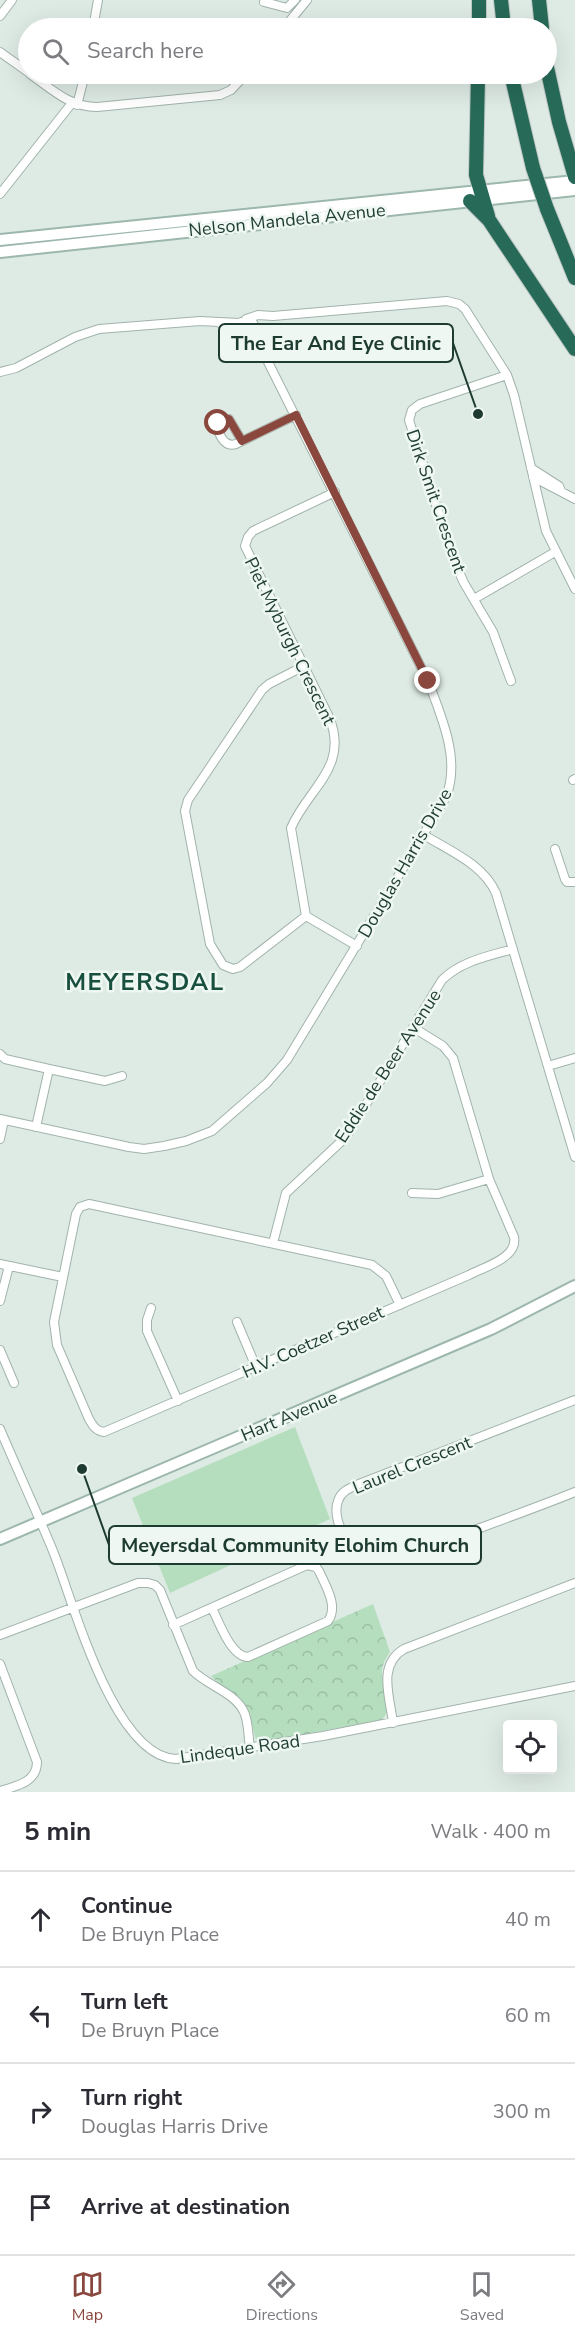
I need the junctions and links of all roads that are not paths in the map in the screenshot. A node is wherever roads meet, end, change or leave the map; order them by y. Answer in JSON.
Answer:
{"nodes":[{"id":1,"x":12,"y":0,"type":"edge"},
{"id":2,"x":98,"y":0,"type":"edge"},
{"id":3,"x":295,"y":0,"type":"edge"},
{"id":4,"x":307,"y":0,"type":"edge"},
{"id":5,"x":479,"y":0,"type":"edge"},
{"id":6,"x":501,"y":0,"type":"edge"},
{"id":7,"x":539,"y":0,"type":"edge"},
{"id":8,"x":264,"y":2,"type":"dead end"},
{"id":9,"x":0,"y":16,"type":"edge"},
{"id":10,"x":95,"y":18,"type":"edge"},
{"id":11,"x":292,"y":18,"type":"edge"},
{"id":12,"x":479,"y":18,"type":"edge"},
{"id":13,"x":503,"y":18,"type":"edge"},
{"id":14,"x":541,"y":18,"type":"edge"},
{"id":15,"x":0,"y":52,"type":"edge"},
{"id":16,"x":18,"y":65,"type":"edge"},
{"id":17,"x":45,"y":84,"type":"edge"},
{"id":18,"x":82,"y":84,"type":"edge"},
{"id":19,"x":237,"y":84,"type":"edge"},
{"id":20,"x":478,"y":84,"type":"edge"},
{"id":21,"x":513,"y":84,"type":"edge"},
{"id":22,"x":550,"y":84,"type":"edge"},
{"id":23,"x":75,"y":104,"type":"junction"},
{"id":24,"x":574,"y":174,"type":"edge"},
{"id":25,"x":575,"y":190,"type":"edge"},
{"id":26,"x":0,"y":194,"type":"edge"},
{"id":27,"x":477,"y":197,"type":"junction"},
{"id":28,"x":0,"y":240,"type":"edge"},
{"id":29,"x":0,"y":252,"type":"edge"},
{"id":30,"x":575,"y":278,"type":"edge"},
{"id":31,"x":273,"y":316,"type":"junction"},
{"id":32,"x":242,"y":321,"type":"junction"},
{"id":33,"x":219,"y":323,"type":"junction"},
{"id":34,"x":256,"y":331,"type":"junction"},
{"id":35,"x":237,"y":333,"type":"junction"},
{"id":36,"x":246,"y":339,"type":"junction"},
{"id":37,"x":575,"y":349,"type":"edge"},
{"id":38,"x":262,"y":350,"type":"junction"},
{"id":39,"x":0,"y":372,"type":"edge"},
{"id":40,"x":507,"y":375,"type":"junction"},
{"id":41,"x":296,"y":415,"type":"junction"},
{"id":42,"x":242,"y":441,"type":"dead end"},
{"id":43,"x":531,"y":468,"type":"junction"},
{"id":44,"x":533,"y":477,"type":"junction"},
{"id":45,"x":561,"y":491,"type":"junction"},
{"id":46,"x":335,"y":492,"type":"junction"},
{"id":47,"x":575,"y":499,"type":"edge"},
{"id":48,"x":555,"y":552,"type":"junction"},
{"id":49,"x":575,"y":589,"type":"edge"},
{"id":50,"x":474,"y":599,"type":"junction"},
{"id":51,"x":304,"y":666,"type":"junction"},
{"id":52,"x":511,"y":681,"type":"dead end"},
{"id":53,"x":424,"y":836,"type":"junction"},
{"id":54,"x":555,"y":849,"type":"dead end"},
{"id":55,"x":575,"y":882,"type":"edge"},
{"id":56,"x":306,"y":916,"type":"junction"},
{"id":57,"x":357,"y":946,"type":"junction"},
{"id":58,"x":513,"y":949,"type":"junction"},
{"id":59,"x":414,"y":1028,"type":"junction"},
{"id":60,"x":0,"y":1054,"type":"edge"},
{"id":61,"x":575,"y":1058,"type":"edge"},
{"id":62,"x":548,"y":1066,"type":"junction"},
{"id":63,"x":49,"y":1070,"type":"junction"},
{"id":64,"x":122,"y":1076,"type":"dead end"},
{"id":65,"x":2,"y":1120,"type":"edge"},
{"id":66,"x":36,"y":1127,"type":"junction"},
{"id":67,"x":0,"y":1139,"type":"edge"},
{"id":68,"x":575,"y":1157,"type":"edge"},
{"id":69,"x":489,"y":1179,"type":"junction"},
{"id":70,"x":412,"y":1192,"type":"dead end"},
{"id":71,"x":273,"y":1243,"type":"junction"},
{"id":72,"x":0,"y":1264,"type":"edge"},
{"id":73,"x":9,"y":1266,"type":"junction"},
{"id":74,"x":63,"y":1277,"type":"junction"},
{"id":75,"x":575,"y":1286,"type":"edge"},
{"id":76,"x":0,"y":1301,"type":"edge"},
{"id":77,"x":400,"y":1305,"type":"junction"},
{"id":78,"x":151,"y":1308,"type":"dead end"},
{"id":79,"x":237,"y":1322,"type":"dead end"},
{"id":80,"x":0,"y":1350,"type":"edge"},
{"id":81,"x":256,"y":1367,"type":"junction"},
{"id":82,"x":14,"y":1383,"type":"dead end"},
{"id":83,"x":575,"y":1400,"type":"edge"},
{"id":84,"x":178,"y":1401,"type":"junction"},
{"id":85,"x":0,"y":1429,"type":"edge"},
{"id":86,"x":2,"y":1438,"type":"edge"},
{"id":87,"x":575,"y":1492,"type":"edge"},
{"id":88,"x":40,"y":1523,"type":"junction"},
{"id":89,"x":0,"y":1539,"type":"edge"},
{"id":90,"x":575,"y":1582,"type":"edge"},
{"id":91,"x":73,"y":1607,"type":"junction"},
{"id":92,"x":212,"y":1608,"type":"junction"},
{"id":93,"x":173,"y":1625,"type":"junction"},
{"id":94,"x":0,"y":1635,"type":"edge"},
{"id":95,"x":0,"y":1664,"type":"edge"},
{"id":96,"x":575,"y":1686,"type":"edge"},
{"id":97,"x":393,"y":1723,"type":"junction"},
{"id":98,"x":250,"y":1748,"type":"junction"},
{"id":99,"x":0,"y":1791,"type":"edge"}],
"edges":[{"from":1,"to":9,"type":"street"},
{"from":2,"to":10,"type":"street"},
{"from":3,"to":8,"type":"street"},
{"from":4,"to":11,"type":"street"},
{"from":5,"to":12,"type":"highway"},
{"from":6,"to":13,"type":"highway"},
{"from":7,"to":14,"type":"highway"},
{"from":15,"to":16,"type":"street"},
{"from":17,"to":23,"type":"street"},
{"from":18,"to":23,"type":"street"},
{"from":19,"to":23,"type":"street"},
{"from":20,"to":27,"type":"highway"},
{"from":21,"to":30,"type":"highway","bridge":true},
{"from":22,"to":24,"type":"highway"},
{"from":23,"to":26,"type":"street"},
{"from":24,"to":27,"type":"street","name":"Nelson Mandela Avenue"},
{"from":25,"to":27,"type":"street","name":"Nelson Mandela Avenue"},
{"from":27,"to":28,"type":"street","name":"Nelson Mandela Avenue"},
{"from":27,"to":29,"type":"street","name":"Nelson Mandela Avenue"},
{"from":27,"to":37,"type":"highway"},
{"from":31,"to":32,"type":"street","name":"Douglas Harris Drive"},
{"from":31,"to":34,"type":"street"},
{"from":31,"to":40,"type":"street","name":"Douglas Harris Drive"},
{"from":32,"to":33,"type":"street","name":"Douglas Harris Drive"},
{"from":32,"to":34,"type":"street"},
{"from":32,"to":35,"type":"street"},
{"from":33,"to":35,"type":"street","name":"Douglas Harris Drive"},
{"from":33,"to":39,"type":"street","name":"Douglas Harris Drive"},
{"from":34,"to":36,"type":"street"},
{"from":34,"to":38,"type":"street"},
{"from":35,"to":36,"type":"street","name":"Douglas Harris Drive"},
{"from":36,"to":38,"type":"street","name":"Douglas Harris Drive"},
{"from":38,"to":41,"type":"street","name":"Douglas Harris Drive"},
{"from":40,"to":43,"type":"street","name":"Douglas Harris Drive"},
{"from":40,"to":50,"type":"street","name":"Dirk Smit Crescent"},
{"from":41,"to":42,"type":"street"},
{"from":41,"to":46,"type":"street","name":"Douglas Harris Drive"},
{"from":43,"to":44,"type":"street","name":"Douglas Harris Drive"},
{"from":43,"to":45,"type":"street"},
{"from":44,"to":45,"type":"street"},
{"from":44,"to":48,"type":"street","name":"Douglas Harris Drive"},
{"from":45,"to":47,"type":"street"},
{"from":46,"to":51,"type":"street","name":"Piet Myburgh Crescent"},
{"from":46,"to":53,"type":"street","name":"Douglas Harris Drive"},
{"from":48,"to":49,"type":"street","name":"Douglas Harris Drive"},
{"from":48,"to":50,"type":"street"},
{"from":50,"to":52,"type":"street"},
{"from":51,"to":56,"type":"street","name":"Piet Myburgh Crescent"},
{"from":51,"to":56,"type":"street"},
{"from":53,"to":57,"type":"street","name":"Douglas Harris Drive"},
{"from":53,"to":58,"type":"street"},
{"from":54,"to":55,"type":"street"},
{"from":56,"to":57,"type":"street"},
{"from":57,"to":66,"type":"street","name":"Douglas Harris Drive"},
{"from":58,"to":59,"type":"street","name":"Eddie de Beer Avenue"},
{"from":58,"to":62,"type":"street"},
{"from":59,"to":69,"type":"street","name":"H.V. Coetzer Street"},
{"from":59,"to":71,"type":"street","name":"Eddie de Beer Avenue"},
{"from":60,"to":63,"type":"street"},
{"from":61,"to":62,"type":"street"},
{"from":62,"to":68,"type":"street"},
{"from":63,"to":64,"type":"street"},
{"from":63,"to":66,"type":"street"},
{"from":65,"to":66,"type":"street","name":"Douglas Harris Drive"},
{"from":65,"to":67,"type":"street"},
{"from":69,"to":70,"type":"street"},
{"from":69,"to":77,"type":"street","name":"H.V. Coetzer Street"},
{"from":71,"to":74,"type":"street","name":"H.V. Coetzer Street"},
{"from":71,"to":77,"type":"street"},
{"from":72,"to":73,"type":"street"},
{"from":73,"to":74,"type":"street"},
{"from":73,"to":76,"type":"street"},
{"from":74,"to":84,"type":"street","name":"H.V. Coetzer Street"},
{"from":75,"to":88,"type":"street","name":"Hart Avenue"},
{"from":77,"to":81,"type":"street","name":"H.V. Coetzer Street"},
{"from":78,"to":84,"type":"street"},
{"from":79,"to":81,"type":"street"},
{"from":80,"to":82,"type":"street"},
{"from":81,"to":84,"type":"street","name":"H.V. Coetzer Street"},
{"from":83,"to":87,"type":"street","name":"Laurel Crescent"},
{"from":85,"to":86,"type":"street","name":"Lindeque Road"},
{"from":86,"to":88,"type":"street","name":"Lindeque Road"},
{"from":88,"to":89,"type":"street","name":"Hart Avenue"},
{"from":88,"to":91,"type":"street","name":"Lindeque Road"},
{"from":90,"to":97,"type":"street"},
{"from":91,"to":93,"type":"street"},
{"from":91,"to":94,"type":"street"},
{"from":91,"to":98,"type":"street","name":"Lindeque Road"},
{"from":92,"to":92,"type":"street"},
{"from":92,"to":93,"type":"street"},
{"from":93,"to":98,"type":"street"},
{"from":95,"to":99,"type":"street"},
{"from":96,"to":97,"type":"street","name":"Lindeque Road"},
{"from":97,"to":98,"type":"street","name":"Lindeque Road"}]}
